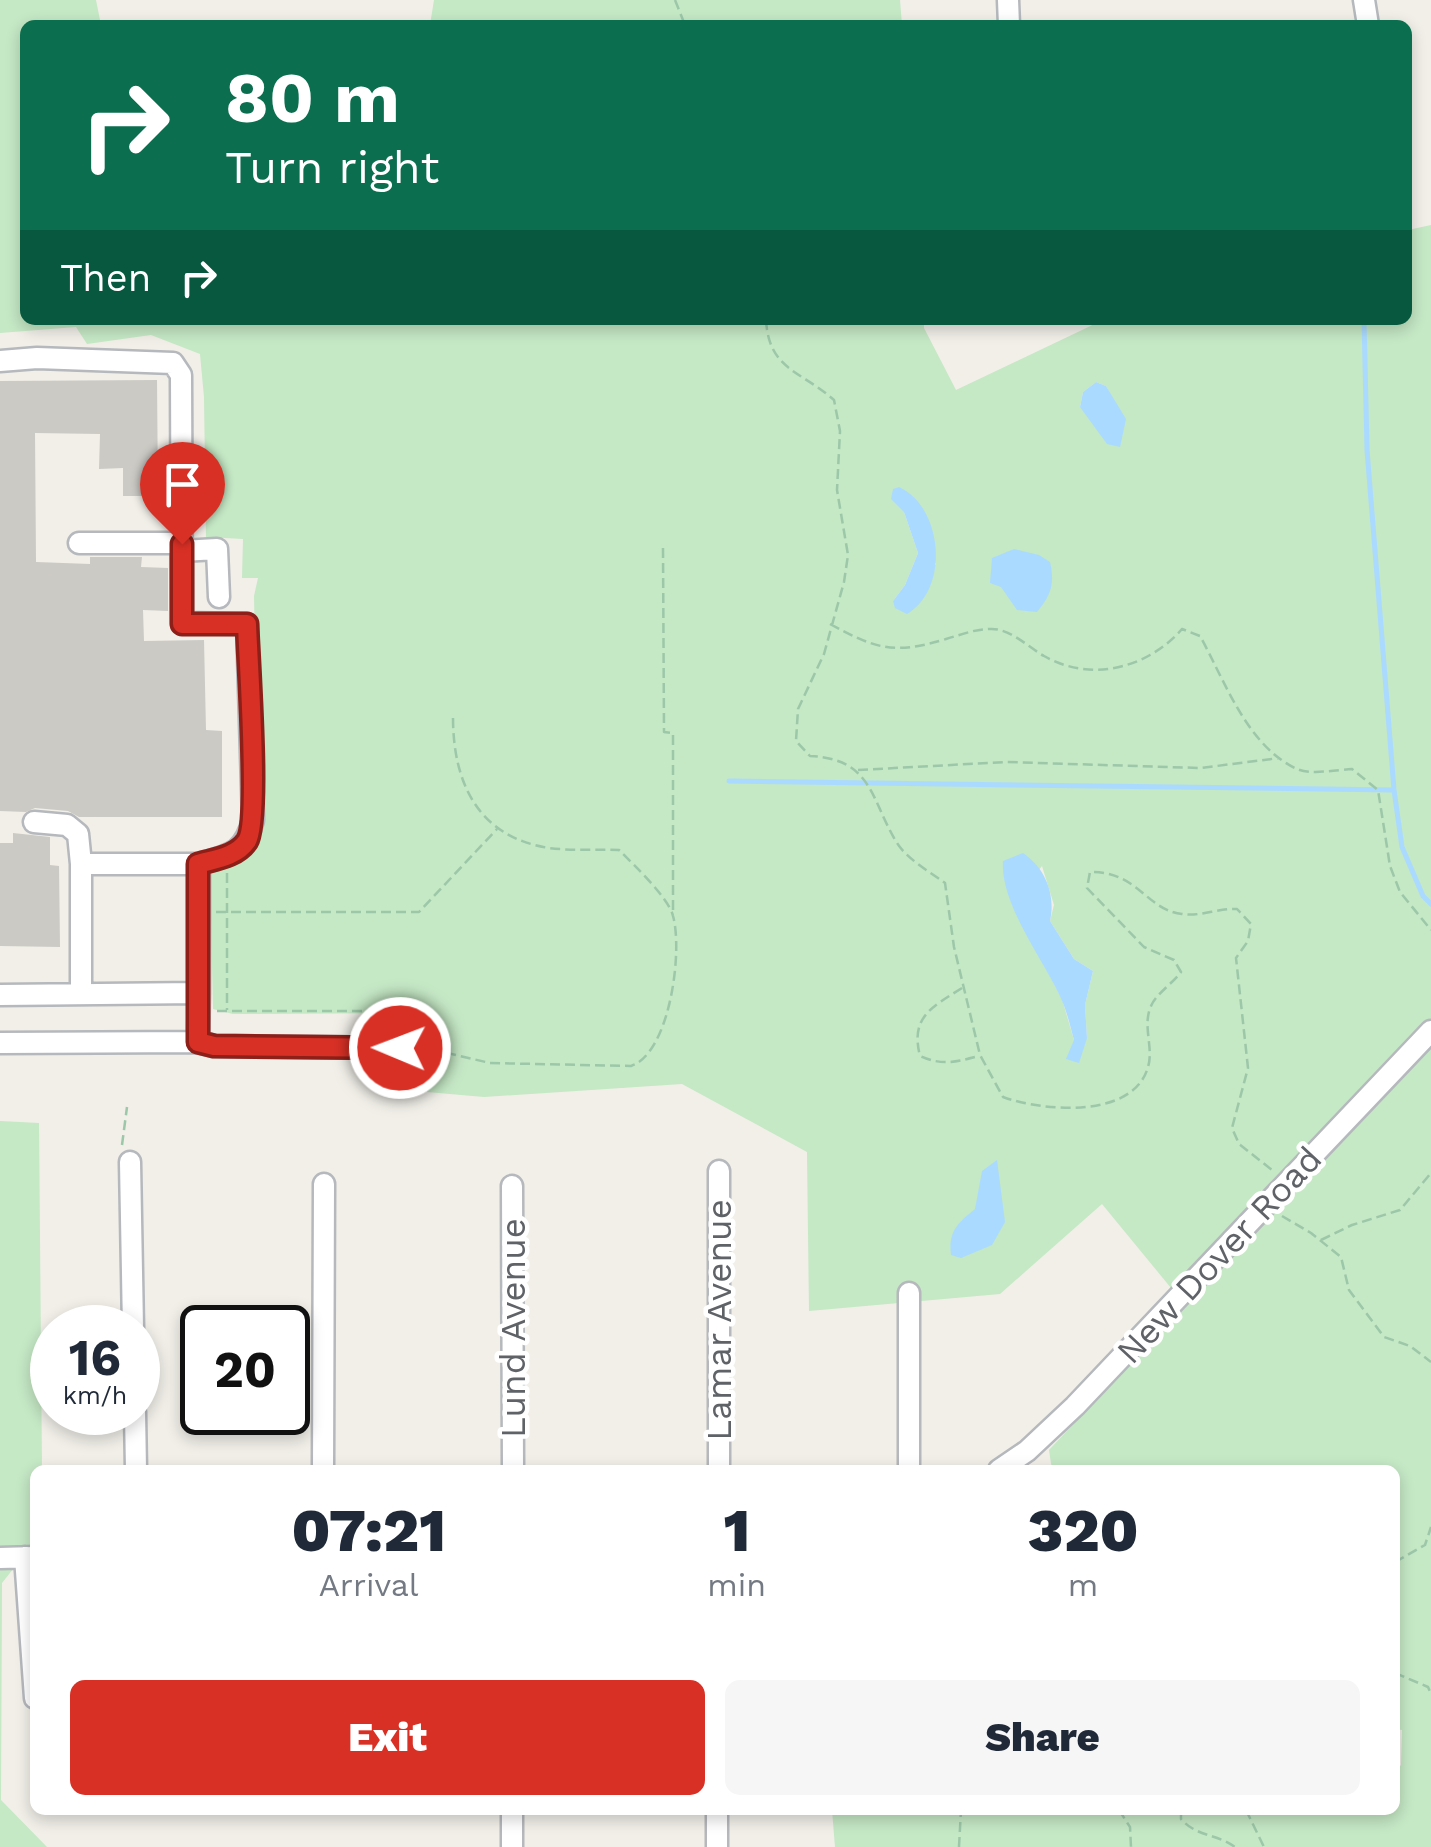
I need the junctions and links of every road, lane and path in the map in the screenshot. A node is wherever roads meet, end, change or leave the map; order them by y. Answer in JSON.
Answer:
{"nodes":[{"id":1,"x":766,"y":325,"type":"edge"},
{"id":2,"x":0,"y":361,"type":"edge"},
{"id":3,"x":79,"y":543,"type":"dead end"},
{"id":4,"x":182,"y":547,"type":"junction"},
{"id":5,"x":663,"y":548,"type":"dead end"},
{"id":6,"x":219,"y":597,"type":"dead end"},
{"id":7,"x":830,"y":624,"type":"junction"},
{"id":8,"x":453,"y":717,"type":"dead end"},
{"id":9,"x":1280,"y":758,"type":"junction"},
{"id":10,"x":854,"y":770,"type":"junction"},
{"id":11,"x":34,"y":822,"type":"dead end"},
{"id":12,"x":498,"y":829,"type":"junction"},
{"id":13,"x":81,"y":864,"type":"junction"},
{"id":14,"x":198,"y":864,"type":"junction"},
{"id":15,"x":227,"y":866,"type":"dead end"},
{"id":16,"x":210,"y":912,"type":"dead end"},
{"id":17,"x":673,"y":914,"type":"junction"},
{"id":18,"x":1431,"y":930,"type":"edge"},
{"id":19,"x":965,"y":987,"type":"junction"},
{"id":20,"x":199,"y":993,"type":"junction"},
{"id":21,"x":0,"y":994,"type":"edge"},
{"id":22,"x":81,"y":994,"type":"junction"},
{"id":23,"x":217,"y":1012,"type":"dead end"},
{"id":24,"x":227,"y":1012,"type":"junction"},
{"id":25,"x":415,"y":1012,"type":"dead end"},
{"id":26,"x":1431,"y":1031,"type":"edge"},
{"id":27,"x":198,"y":1042,"type":"junction"},
{"id":28,"x":0,"y":1043,"type":"edge"},
{"id":29,"x":408,"y":1047,"type":"joint"},
{"id":30,"x":980,"y":1055,"type":"junction"},
{"id":31,"x":126,"y":1107,"type":"dead end"},
{"id":32,"x":126,"y":1153,"type":"joint"},
{"id":33,"x":718,"y":1171,"type":"dead end"},
{"id":34,"x":1431,"y":1172,"type":"edge"},
{"id":35,"x":1289,"y":1180,"type":"junction"},
{"id":36,"x":324,"y":1184,"type":"dead end"},
{"id":37,"x":512,"y":1186,"type":"dead end"},
{"id":38,"x":1265,"y":1206,"type":"junction"},
{"id":39,"x":1320,"y":1240,"type":"junction"},
{"id":40,"x":909,"y":1293,"type":"dead end"},
{"id":41,"x":132,"y":1305,"type":"edge"},
{"id":42,"x":1431,"y":1362,"type":"edge"},
{"id":43,"x":135,"y":1435,"type":"edge"},
{"id":44,"x":136,"y":1465,"type":"edge"},
{"id":45,"x":324,"y":1465,"type":"edge"},
{"id":46,"x":514,"y":1465,"type":"edge"},
{"id":47,"x":719,"y":1465,"type":"edge"},
{"id":48,"x":909,"y":1465,"type":"edge"},
{"id":49,"x":1006,"y":1465,"type":"edge"},
{"id":50,"x":1431,"y":1527,"type":"edge"},
{"id":51,"x":30,"y":1557,"type":"edge"},
{"id":52,"x":0,"y":1558,"type":"edge"},
{"id":53,"x":1400,"y":1559,"type":"edge"},
{"id":54,"x":1400,"y":1674,"type":"edge"},
{"id":55,"x":1431,"y":1694,"type":"edge"},
{"id":56,"x":512,"y":1815,"type":"edge"},
{"id":57,"x":717,"y":1815,"type":"edge"},
{"id":58,"x":962,"y":1815,"type":"edge"},
{"id":59,"x":1122,"y":1815,"type":"edge"},
{"id":60,"x":1181,"y":1815,"type":"edge"},
{"id":61,"x":1248,"y":1815,"type":"edge"},
{"id":62,"x":512,"y":1847,"type":"edge"},
{"id":63,"x":716,"y":1847,"type":"edge"},
{"id":64,"x":959,"y":1847,"type":"edge"},
{"id":65,"x":1131,"y":1847,"type":"edge"},
{"id":66,"x":1235,"y":1847,"type":"edge"},
{"id":67,"x":1264,"y":1847,"type":"edge"}],
"edges":[{"from":1,"to":7,"type":"path"},
{"from":2,"to":4,"type":"street"},
{"from":3,"to":4,"type":"street"},
{"from":4,"to":6,"type":"street"},
{"from":4,"to":14,"type":"street"},
{"from":5,"to":17,"type":"path"},
{"from":7,"to":9,"type":"path"},
{"from":7,"to":10,"type":"path"},
{"from":8,"to":12,"type":"path"},
{"from":9,"to":10,"type":"path"},
{"from":9,"to":18,"type":"path"},
{"from":10,"to":19,"type":"path"},
{"from":11,"to":13,"type":"street"},
{"from":12,"to":16,"type":"path"},
{"from":12,"to":17,"type":"path"},
{"from":13,"to":14,"type":"street"},
{"from":13,"to":22,"type":"street"},
{"from":14,"to":20,"type":"street"},
{"from":15,"to":24,"type":"path"},
{"from":17,"to":29,"type":"path"},
{"from":19,"to":30,"type":"path"},
{"from":19,"to":30,"type":"path"},
{"from":20,"to":22,"type":"street"},
{"from":20,"to":27,"type":"street"},
{"from":21,"to":22,"type":"street"},
{"from":23,"to":24,"type":"path"},
{"from":24,"to":25,"type":"path"},
{"from":26,"to":35,"type":"street","name":"New Dover Road"},
{"from":27,"to":28,"type":"street"},
{"from":27,"to":29,"type":"street"},
{"from":30,"to":35,"type":"path"},
{"from":31,"to":32,"type":"path"},
{"from":32,"to":41,"type":"street"},
{"from":33,"to":47,"type":"street","name":"Lamar Avenue"},
{"from":34,"to":39,"type":"path"},
{"from":35,"to":38,"type":"street","name":"New Dover Road"},
{"from":36,"to":45,"type":"street"},
{"from":37,"to":46,"type":"street","name":"Lund Avenue"},
{"from":38,"to":39,"type":"path"},
{"from":38,"to":49,"type":"street","name":"New Dover Road"},
{"from":39,"to":42,"type":"path"},
{"from":40,"to":48,"type":"street"},
{"from":43,"to":44,"type":"street"},
{"from":50,"to":53,"type":"path"},
{"from":51,"to":52,"type":"street"},
{"from":54,"to":55,"type":"path"},
{"from":56,"to":62,"type":"street"},
{"from":57,"to":63,"type":"street"},
{"from":58,"to":64,"type":"path"},
{"from":59,"to":65,"type":"path"},
{"from":60,"to":66,"type":"path"},
{"from":61,"to":67,"type":"path"}]}
